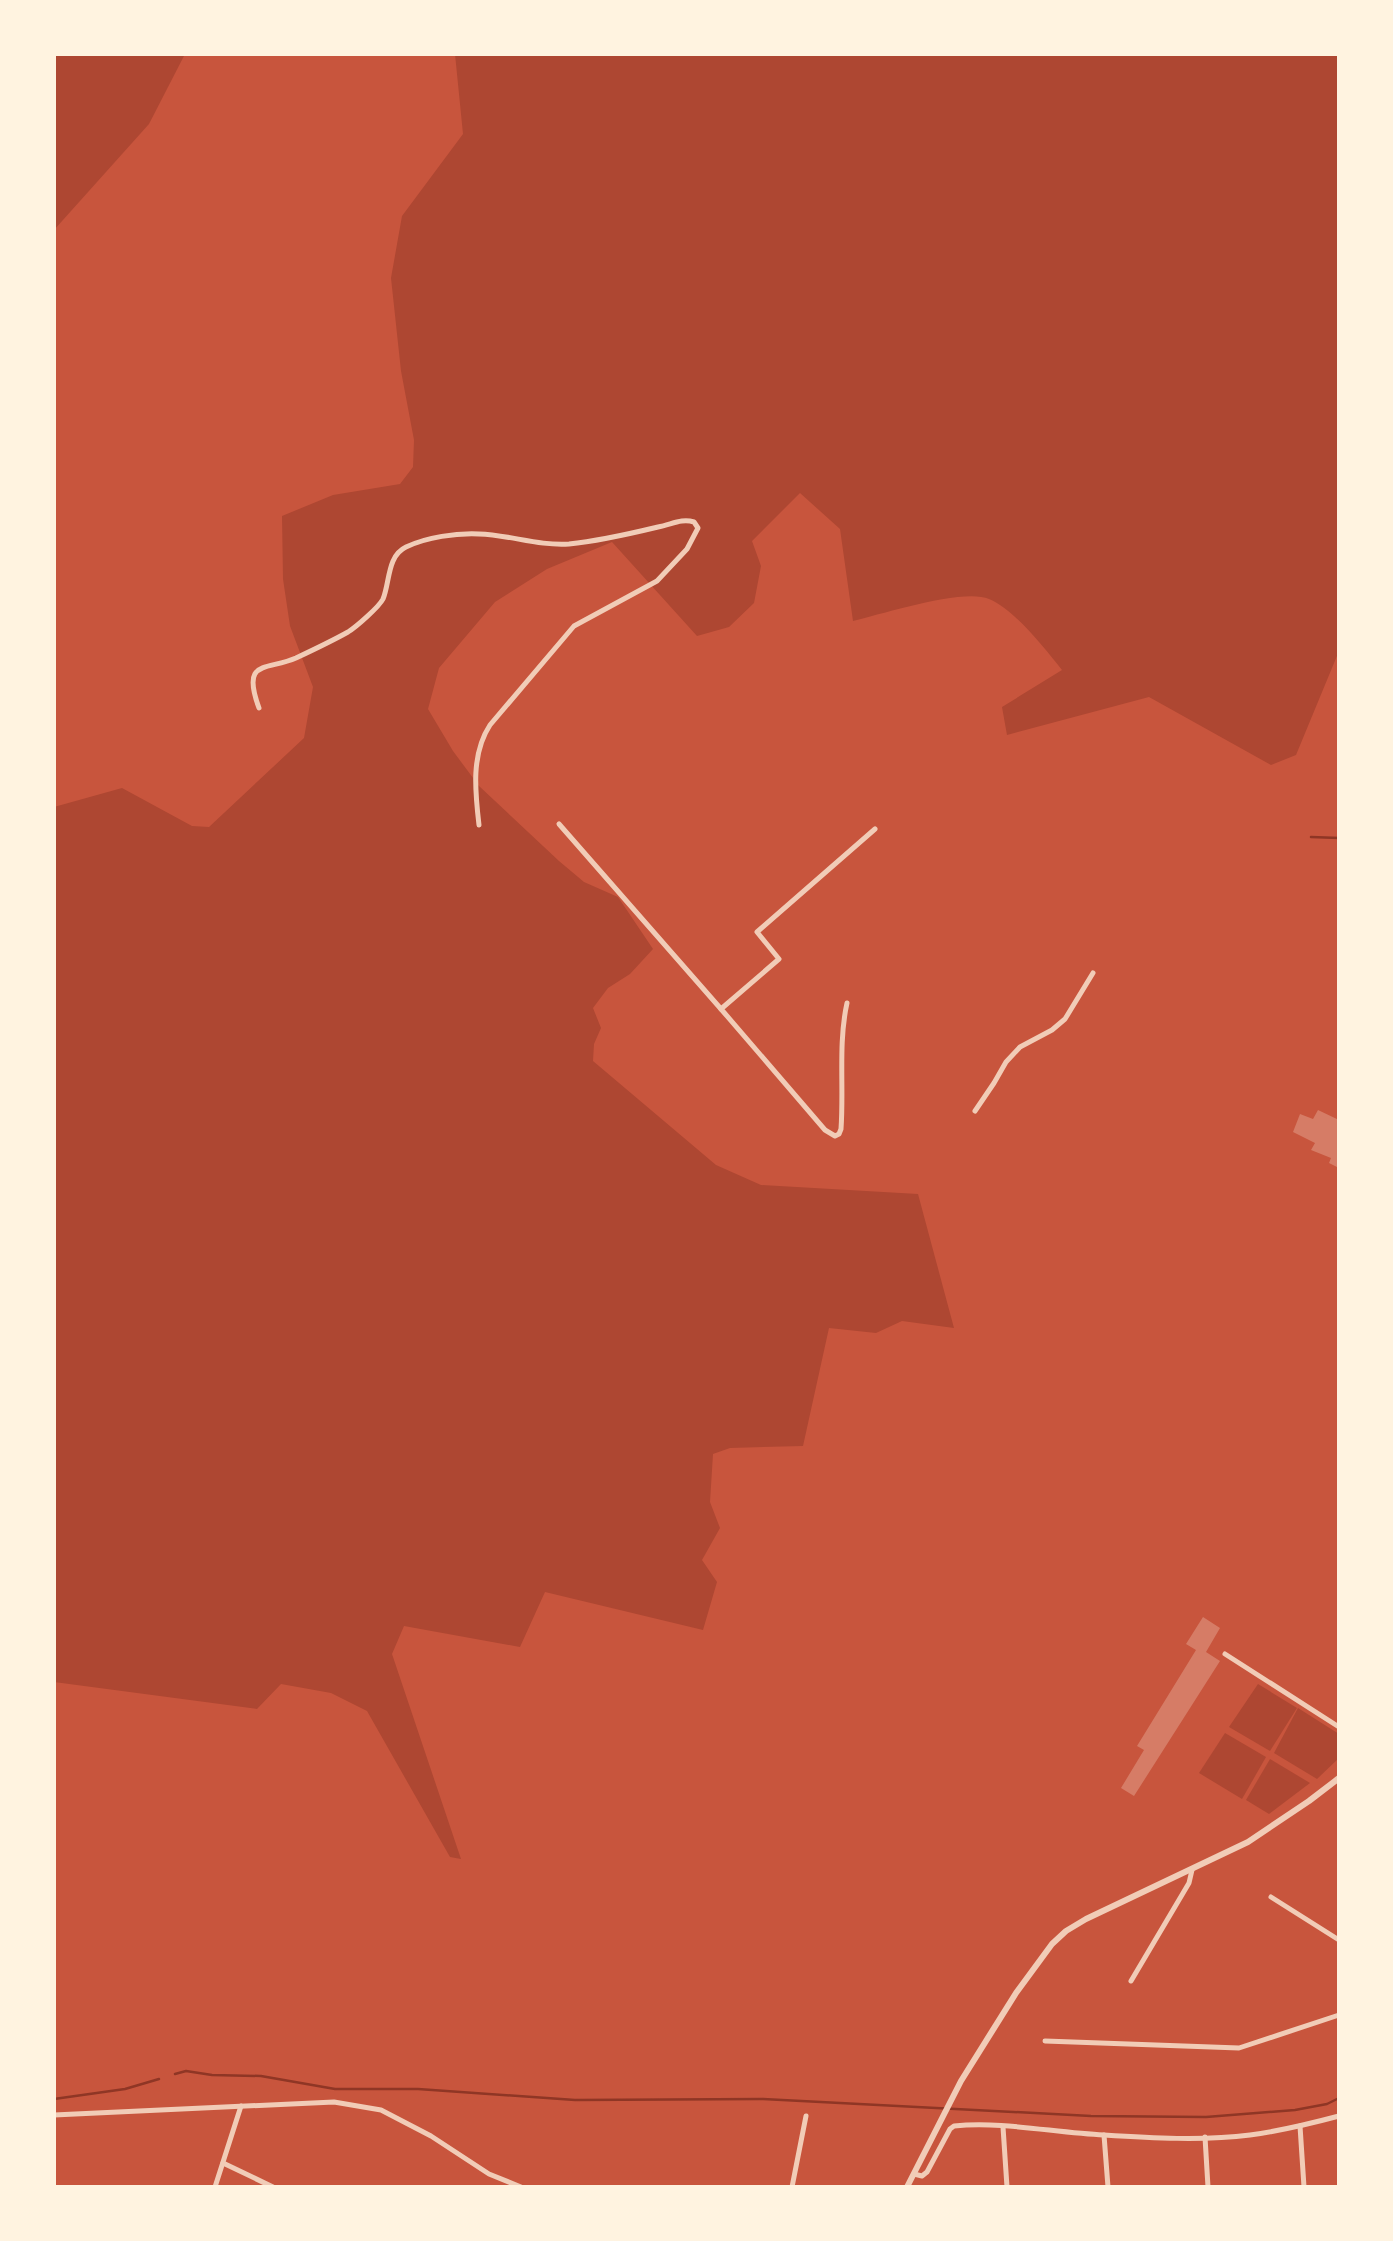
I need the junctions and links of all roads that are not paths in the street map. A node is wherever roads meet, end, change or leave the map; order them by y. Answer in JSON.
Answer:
{"nodes":[{"id":1,"x":259,"y":708,"type":"dead end"},
{"id":2,"x":559,"y":824,"type":"dead end"},
{"id":3,"x":479,"y":825,"type":"dead end"},
{"id":4,"x":875,"y":830,"type":"dead end"},
{"id":5,"x":1093,"y":973,"type":"dead end"},
{"id":6,"x":847,"y":1003,"type":"dead end"},
{"id":7,"x":721,"y":1009,"type":"junction"},
{"id":8,"x":975,"y":1111,"type":"dead end"},
{"id":9,"x":1225,"y":1654,"type":"dead end"},
{"id":10,"x":1339,"y":1727,"type":"edge"},
{"id":11,"x":1339,"y":1777,"type":"edge"},
{"id":12,"x":1192,"y":1870,"type":"junction"},
{"id":13,"x":1271,"y":1896,"type":"dead end"},
{"id":14,"x":1339,"y":1940,"type":"edge"},
{"id":15,"x":1132,"y":1981,"type":"dead end"},
{"id":16,"x":1339,"y":2015,"type":"edge"},
{"id":17,"x":1045,"y":2041,"type":"dead end"},
{"id":18,"x":241,"y":2106,"type":"junction"},
{"id":19,"x":54,"y":2116,"type":"edge"},
{"id":20,"x":806,"y":2116,"type":"dead end"},
{"id":21,"x":1339,"y":2116,"type":"edge"},
{"id":22,"x":1300,"y":2126,"type":"junction"},
{"id":23,"x":1003,"y":2127,"type":"junction"},
{"id":24,"x":1104,"y":2135,"type":"junction"},
{"id":25,"x":1206,"y":2137,"type":"junction"},
{"id":26,"x":223,"y":2163,"type":"junction"},
{"id":27,"x":914,"y":2174,"type":"junction"},
{"id":28,"x":215,"y":2187,"type":"edge"},
{"id":29,"x":274,"y":2187,"type":"edge"},
{"id":30,"x":521,"y":2187,"type":"edge"},
{"id":31,"x":792,"y":2187,"type":"edge"},
{"id":32,"x":907,"y":2187,"type":"edge"},
{"id":33,"x":1007,"y":2187,"type":"edge"},
{"id":34,"x":1108,"y":2187,"type":"edge"},
{"id":35,"x":1208,"y":2187,"type":"edge"},
{"id":36,"x":1304,"y":2187,"type":"edge"}],
"edges":[{"from":1,"to":3,"type":"street"},
{"from":2,"to":7,"type":"street"},
{"from":4,"to":7,"type":"street"},
{"from":5,"to":8,"type":"street"},
{"from":6,"to":7,"type":"street"},
{"from":9,"to":10,"type":"street"},
{"from":11,"to":12,"type":"street"},
{"from":12,"to":15,"type":"street"},
{"from":12,"to":27,"type":"street"},
{"from":13,"to":14,"type":"street"},
{"from":16,"to":17,"type":"street"},
{"from":18,"to":19,"type":"street"},
{"from":18,"to":26,"type":"street"},
{"from":18,"to":30,"type":"street"},
{"from":20,"to":31,"type":"street"},
{"from":21,"to":22,"type":"street"},
{"from":22,"to":25,"type":"street"},
{"from":22,"to":36,"type":"street"},
{"from":23,"to":24,"type":"street"},
{"from":23,"to":27,"type":"street"},
{"from":23,"to":33,"type":"street"},
{"from":24,"to":25,"type":"street"},
{"from":24,"to":34,"type":"street"},
{"from":25,"to":35,"type":"street"},
{"from":26,"to":28,"type":"street"},
{"from":26,"to":29,"type":"street"},
{"from":27,"to":32,"type":"street"}]}
